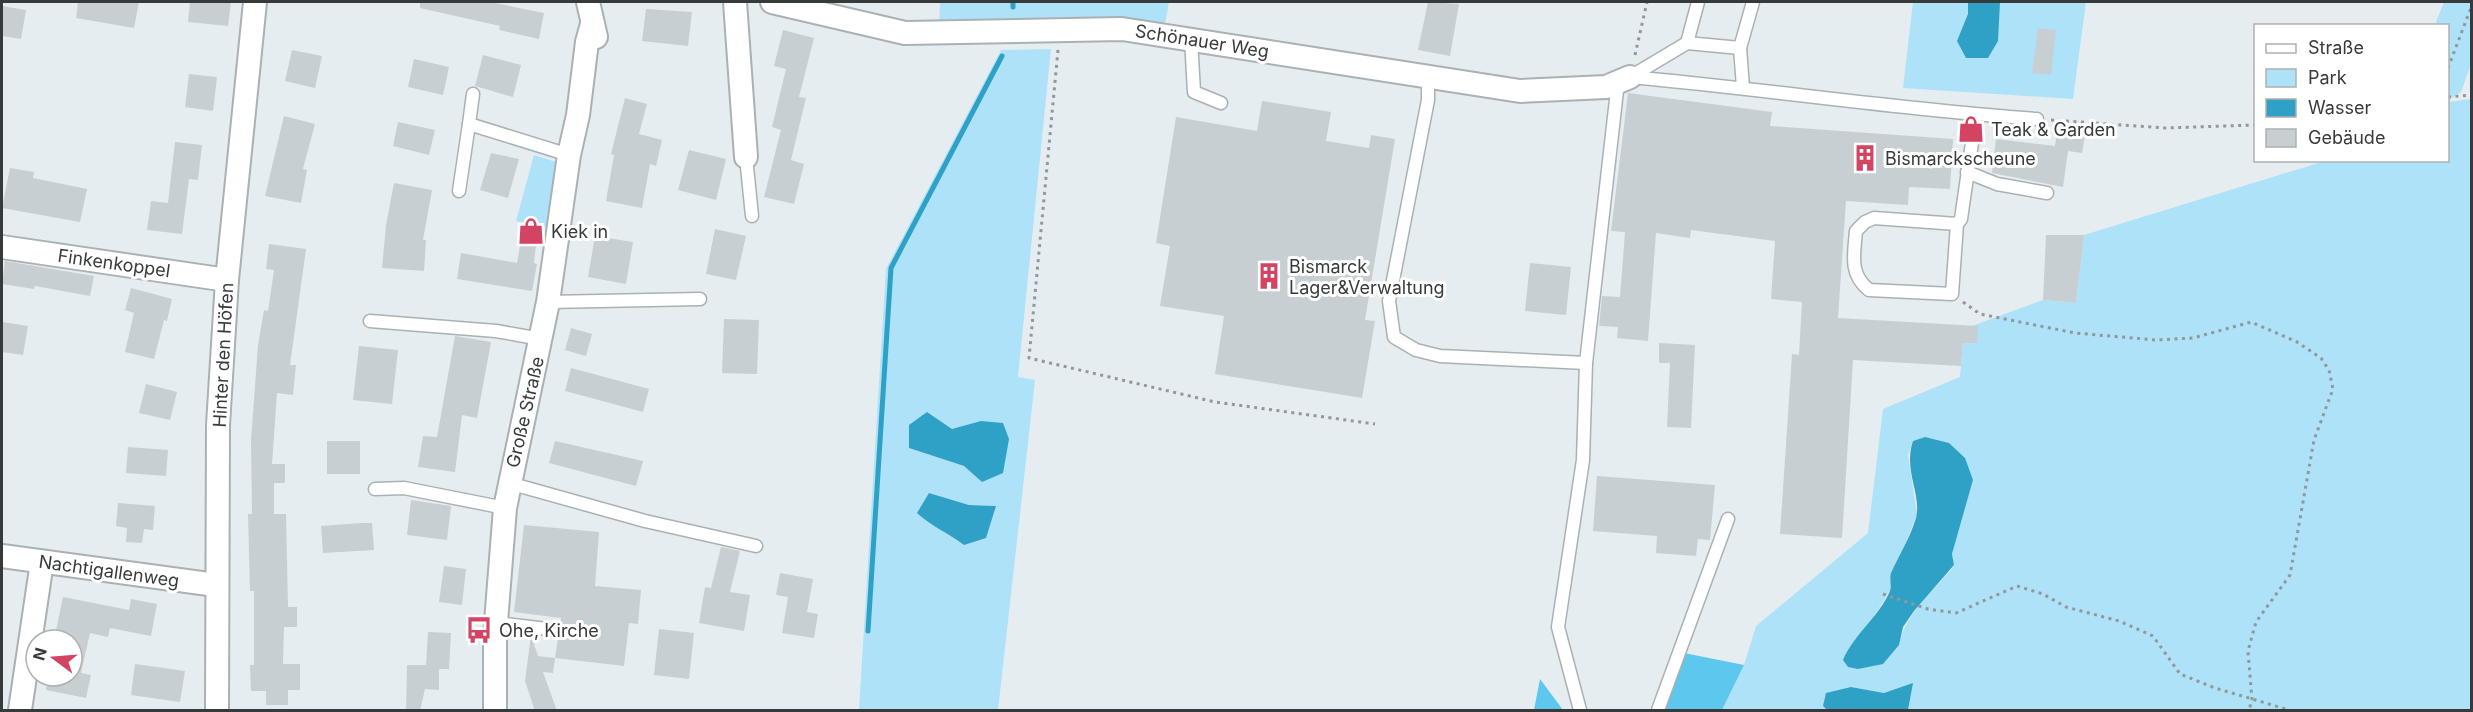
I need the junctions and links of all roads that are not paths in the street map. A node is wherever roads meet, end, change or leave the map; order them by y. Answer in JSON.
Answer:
{"nodes":[{"id":1,"x":255,"y":2,"type":"edge"},
{"id":2,"x":588,"y":2,"type":"edge"},
{"id":3,"x":735,"y":2,"type":"edge"},
{"id":4,"x":778,"y":2,"type":"edge"},
{"id":5,"x":1698,"y":2,"type":"edge"},
{"id":6,"x":1753,"y":2,"type":"edge"},
{"id":7,"x":1191,"y":39,"type":"junction"},
{"id":8,"x":1687,"y":43,"type":"junction"},
{"id":9,"x":1740,"y":48,"type":"junction"},
{"id":10,"x":1428,"y":75,"type":"junction"},
{"id":11,"x":1624,"y":80,"type":"junction"},
{"id":12,"x":1743,"y":87,"type":"junction"},
{"id":13,"x":472,"y":94,"type":"dead end"},
{"id":14,"x":1221,"y":103,"type":"dead end"},
{"id":15,"x":1976,"y":115,"type":"junction"},
{"id":16,"x":2037,"y":119,"type":"road end"},
{"id":17,"x":469,"y":124,"type":"junction"},
{"id":18,"x":569,"y":155,"type":"junction"},
{"id":19,"x":746,"y":157,"type":"joint"},
{"id":20,"x":1967,"y":172,"type":"junction"},
{"id":21,"x":459,"y":191,"type":"dead end"},
{"id":22,"x":2047,"y":193,"type":"dead end"},
{"id":23,"x":752,"y":216,"type":"dead end"},
{"id":24,"x":1957,"y":224,"type":"junction"},
{"id":25,"x":2,"y":247,"type":"edge"},
{"id":26,"x":227,"y":280,"type":"junction"},
{"id":27,"x":700,"y":299,"type":"dead end"},
{"id":28,"x":548,"y":302,"type":"junction"},
{"id":29,"x":370,"y":321,"type":"dead end"},
{"id":30,"x":541,"y":339,"type":"junction"},
{"id":31,"x":1586,"y":363,"type":"junction"},
{"id":32,"x":509,"y":483,"type":"junction"},
{"id":33,"x":375,"y":489,"type":"dead end"},
{"id":34,"x":505,"y":508,"type":"junction"},
{"id":35,"x":1728,"y":519,"type":"dead end"},
{"id":36,"x":756,"y":546,"type":"dead end"},
{"id":37,"x":2,"y":556,"type":"edge"},
{"id":38,"x":42,"y":562,"type":"junction"},
{"id":39,"x":216,"y":585,"type":"junction"},
{"id":40,"x":496,"y":623,"type":"junction"},
{"id":41,"x":547,"y":629,"type":"dead end"},
{"id":42,"x":20,"y":711,"type":"edge"},
{"id":43,"x":217,"y":711,"type":"edge"},
{"id":44,"x":495,"y":711,"type":"edge"},
{"id":45,"x":1580,"y":711,"type":"edge"},
{"id":46,"x":1658,"y":711,"type":"edge"}],
"edges":[{"from":1,"to":26,"type":"street","name":"Hinter den Höfen"},
{"from":2,"to":18,"type":"street","name":"Große Straße"},
{"from":3,"to":19,"type":"street"},
{"from":4,"to":7,"type":"street","name":"Schönauer Weg"},
{"from":5,"to":8,"type":"lane"},
{"from":6,"to":9,"type":"lane"},
{"from":7,"to":10,"type":"street","name":"Schönauer Weg"},
{"from":7,"to":14,"type":"lane"},
{"from":8,"to":9,"type":"lane"},
{"from":8,"to":11,"type":"lane"},
{"from":9,"to":12,"type":"lane"},
{"from":10,"to":11,"type":"street","name":"Schönauer Weg"},
{"from":10,"to":31,"type":"lane"},
{"from":11,"to":12,"type":"lane"},
{"from":11,"to":31,"type":"lane"},
{"from":12,"to":15,"type":"lane"},
{"from":13,"to":17,"type":"lane"},
{"from":15,"to":16,"type":"lane"},
{"from":15,"to":20,"type":"lane"},
{"from":17,"to":18,"type":"lane"},
{"from":17,"to":21,"type":"lane"},
{"from":18,"to":28,"type":"street","name":"Große Straße"},
{"from":19,"to":23,"type":"lane"},
{"from":20,"to":22,"type":"lane"},
{"from":20,"to":24,"type":"lane"},
{"from":24,"to":24,"type":"lane"},
{"from":25,"to":26,"type":"street","name":"Finkenkoppel"},
{"from":26,"to":39,"type":"street","name":"Hinter den Höfen"},
{"from":27,"to":28,"type":"lane"},
{"from":28,"to":30,"type":"street","name":"Große Straße"},
{"from":29,"to":30,"type":"lane"},
{"from":30,"to":32,"type":"street","name":"Große Straße"},
{"from":31,"to":45,"type":"lane"},
{"from":32,"to":34,"type":"street","name":"Große Straße"},
{"from":32,"to":36,"type":"lane"},
{"from":33,"to":34,"type":"lane"},
{"from":34,"to":40,"type":"street","name":"Große Straße"},
{"from":35,"to":46,"type":"lane"},
{"from":37,"to":38,"type":"street","name":"Nachtigallenweg"},
{"from":38,"to":39,"type":"street","name":"Nachtigallenweg"},
{"from":38,"to":42,"type":"street"},
{"from":39,"to":43,"type":"street","name":"Hinter den Höfen"},
{"from":40,"to":41,"type":"lane"},
{"from":40,"to":44,"type":"street","name":"Große Straße"}]}
